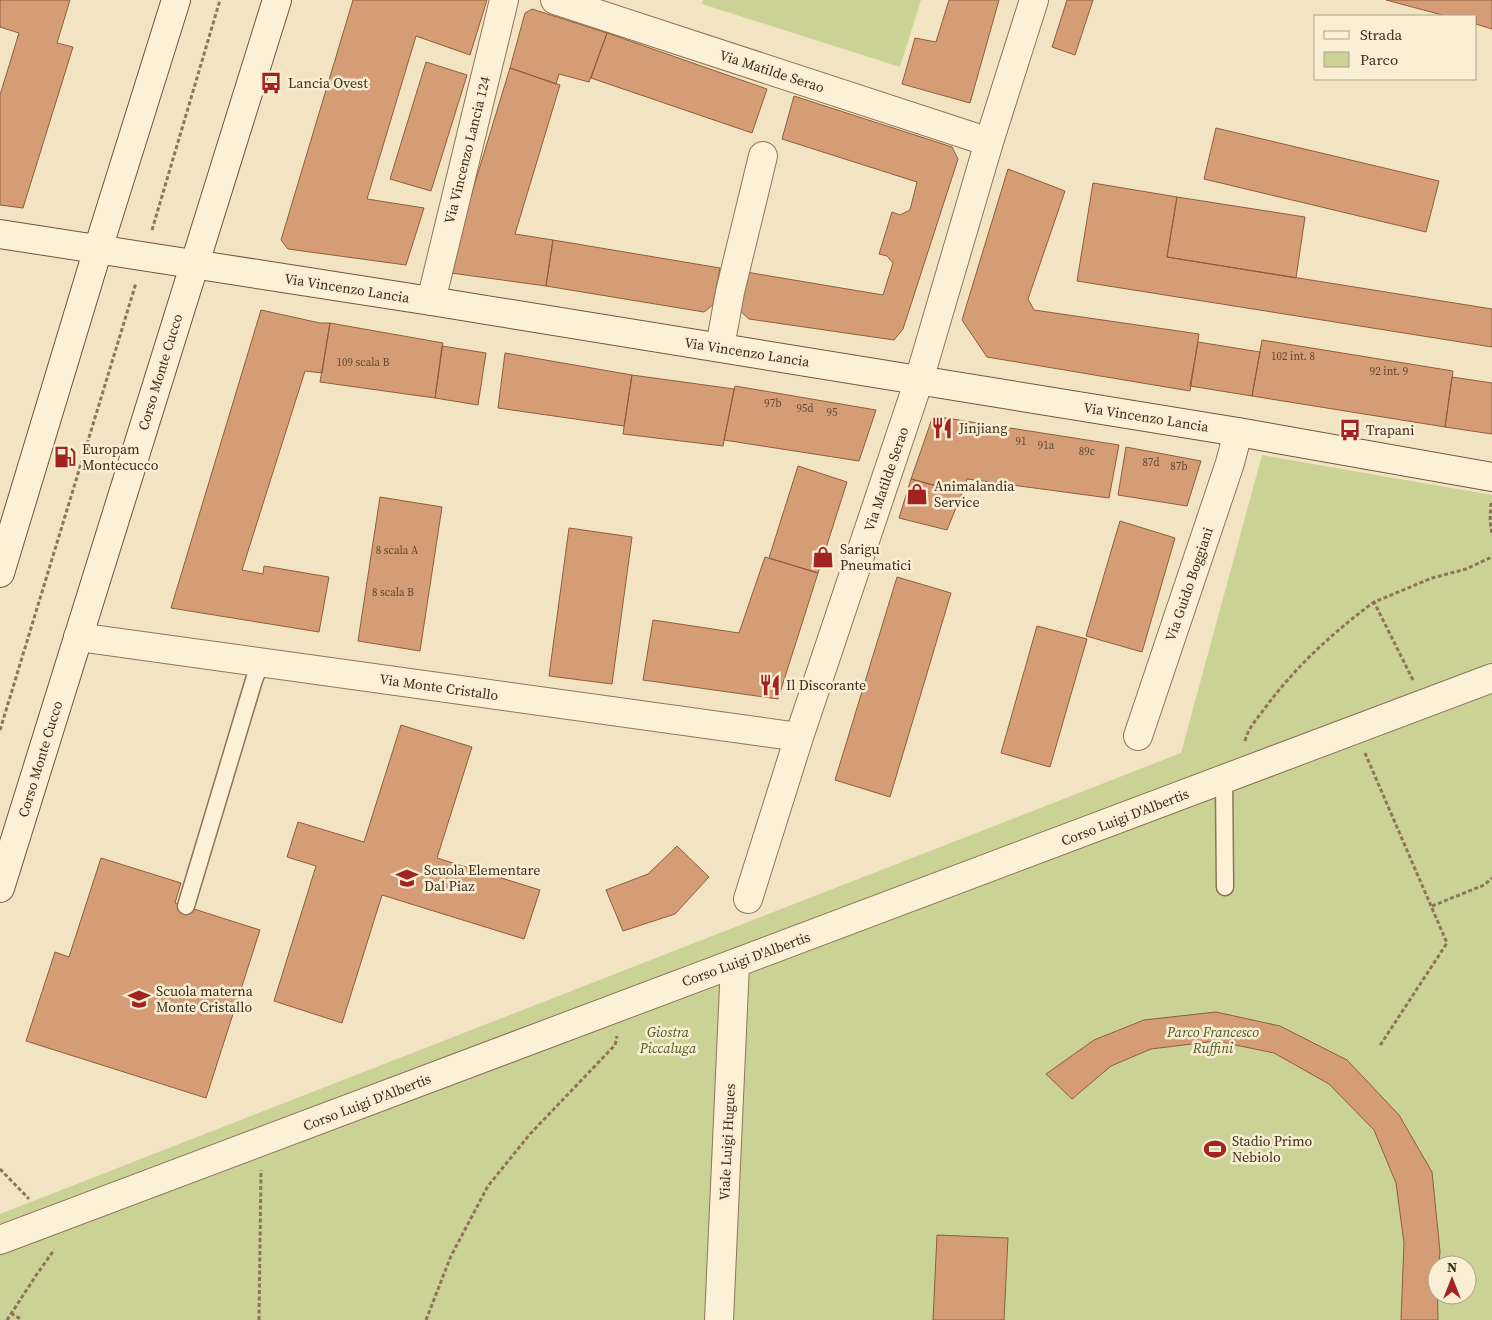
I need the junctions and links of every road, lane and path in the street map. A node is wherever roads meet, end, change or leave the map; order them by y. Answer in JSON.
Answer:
{"nodes":[{"id":1,"x":176,"y":0,"type":"edge"},
{"id":2,"x":220,"y":0,"type":"edge"},
{"id":3,"x":277,"y":0,"type":"edge"},
{"id":4,"x":504,"y":0,"type":"edge"},
{"id":5,"x":555,"y":0,"type":"edge"},
{"id":6,"x":1034,"y":0,"type":"edge"},
{"id":7,"x":989,"y":142,"type":"junction"},
{"id":8,"x":762,"y":156,"type":"dead end"},
{"id":9,"x":0,"y":234,"type":"edge"},
{"id":10,"x":98,"y":250,"type":"junction"},
{"id":11,"x":144,"y":257,"type":"junction"},
{"id":12,"x":194,"y":264,"type":"junction"},
{"id":13,"x":430,"y":301,"type":"junction"},
{"id":14,"x":720,"y":348,"type":"junction"},
{"id":15,"x":919,"y":380,"type":"junction"},
{"id":16,"x":1238,"y":432,"type":"junction"},
{"id":17,"x":1492,"y":478,"type":"edge"},
{"id":18,"x":1492,"y":496,"type":"edge"},
{"id":19,"x":1492,"y":534,"type":"edge"},
{"id":20,"x":1492,"y":557,"type":"edge"},
{"id":21,"x":0,"y":573,"type":"edge"},
{"id":22,"x":1374,"y":602,"type":"junction"},
{"id":23,"x":78,"y":637,"type":"junction"},
{"id":24,"x":261,"y":662,"type":"junction"},
{"id":25,"x":1492,"y":678,"type":"edge"},
{"id":26,"x":1424,"y":704,"type":"junction"},
{"id":27,"x":0,"y":730,"type":"edge"},
{"id":28,"x":1355,"y":730,"type":"junction"},
{"id":29,"x":1138,"y":736,"type":"dead end"},
{"id":30,"x":799,"y":737,"type":"junction"},
{"id":31,"x":1232,"y":776,"type":"junction"},
{"id":32,"x":1492,"y":878,"type":"edge"},
{"id":33,"x":1225,"y":886,"type":"dead end"},
{"id":34,"x":0,"y":888,"type":"edge"},
{"id":35,"x":748,"y":899,"type":"dead end"},
{"id":36,"x":186,"y":906,"type":"dead end"},
{"id":37,"x":1432,"y":906,"type":"junction"},
{"id":38,"x":735,"y":964,"type":"junction"},
{"id":39,"x":626,"y":1003,"type":"junction"},
{"id":40,"x":1379,"y":1047,"type":"dead end"},
{"id":41,"x":261,"y":1142,"type":"junction"},
{"id":42,"x":0,"y":1169,"type":"edge"},
{"id":43,"x":51,"y":1221,"type":"junction"},
{"id":44,"x":0,"y":1240,"type":"edge"},
{"id":45,"x":55,"y":1249,"type":"dead end"},
{"id":46,"x":11,"y":1313,"type":"junction"},
{"id":47,"x":7,"y":1320,"type":"edge"},
{"id":48,"x":22,"y":1320,"type":"edge"},
{"id":49,"x":259,"y":1320,"type":"edge"},
{"id":50,"x":426,"y":1320,"type":"edge"},
{"id":51,"x":719,"y":1320,"type":"edge"}],
"edges":[{"from":1,"to":10,"type":"street"},
{"from":2,"to":11,"type":"path"},
{"from":3,"to":12,"type":"street","name":"Corso Monte Cucco"},
{"from":4,"to":13,"type":"street","name":"Via Vincenzo Lancia 124"},
{"from":5,"to":7,"type":"street","name":"Via Matilde Serao"},
{"from":6,"to":7,"type":"street","name":"Via Matilde Serao"},
{"from":7,"to":15,"type":"street","name":"Via Matilde Serao"},
{"from":8,"to":14,"type":"street"},
{"from":9,"to":10,"type":"street","name":"Via Vincenzo Lancia"},
{"from":10,"to":11,"type":"street","name":"Via Vincenzo Lancia"},
{"from":10,"to":21,"type":"street"},
{"from":11,"to":12,"type":"street","name":"Via Vincenzo Lancia"},
{"from":11,"to":27,"type":"path"},
{"from":12,"to":13,"type":"street","name":"Via Vincenzo Lancia"},
{"from":12,"to":23,"type":"street","name":"Corso Monte Cucco"},
{"from":13,"to":14,"type":"street","name":"Via Vincenzo Lancia"},
{"from":14,"to":15,"type":"street","name":"Via Vincenzo Lancia"},
{"from":15,"to":16,"type":"street","name":"Via Vincenzo Lancia"},
{"from":15,"to":30,"type":"street","name":"Via Matilde Serao"},
{"from":16,"to":17,"type":"street","name":"Via Vincenzo Lancia"},
{"from":16,"to":29,"type":"street","name":"Via Guido Boggiani"},
{"from":18,"to":19,"type":"path"},
{"from":20,"to":22,"type":"path"},
{"from":22,"to":26,"type":"path"},
{"from":22,"to":31,"type":"path"},
{"from":23,"to":24,"type":"street","name":"Via Monte Cristallo"},
{"from":23,"to":34,"type":"street","name":"Corso Monte Cucco"},
{"from":24,"to":30,"type":"street","name":"Via Monte Cristallo"},
{"from":24,"to":36,"type":"lane"},
{"from":25,"to":26,"type":"street","name":"Corso Luigi D'Albertis"},
{"from":26,"to":28,"type":"street","name":"Corso Luigi D'Albertis"},
{"from":28,"to":31,"type":"street","name":"Corso Luigi D'Albertis"},
{"from":28,"to":37,"type":"path"},
{"from":30,"to":35,"type":"street","name":"Via Matilde Serao"},
{"from":31,"to":33,"type":"lane"},
{"from":31,"to":38,"type":"street","name":"Corso Luigi D'Albertis"},
{"from":32,"to":37,"type":"path"},
{"from":37,"to":40,"type":"path"},
{"from":38,"to":39,"type":"street","name":"Corso Luigi D'Albertis"},
{"from":38,"to":51,"type":"street","name":"Viale Luigi Hugues"},
{"from":39,"to":41,"type":"street","name":"Corso Luigi D'Albertis"},
{"from":39,"to":50,"type":"path"},
{"from":41,"to":43,"type":"street","name":"Corso Luigi D'Albertis"},
{"from":41,"to":49,"type":"path"},
{"from":42,"to":43,"type":"path"},
{"from":43,"to":44,"type":"street","name":"Corso Luigi D'Albertis"},
{"from":45,"to":46,"type":"path"},
{"from":46,"to":47,"type":"path"},
{"from":46,"to":48,"type":"path"}]}
